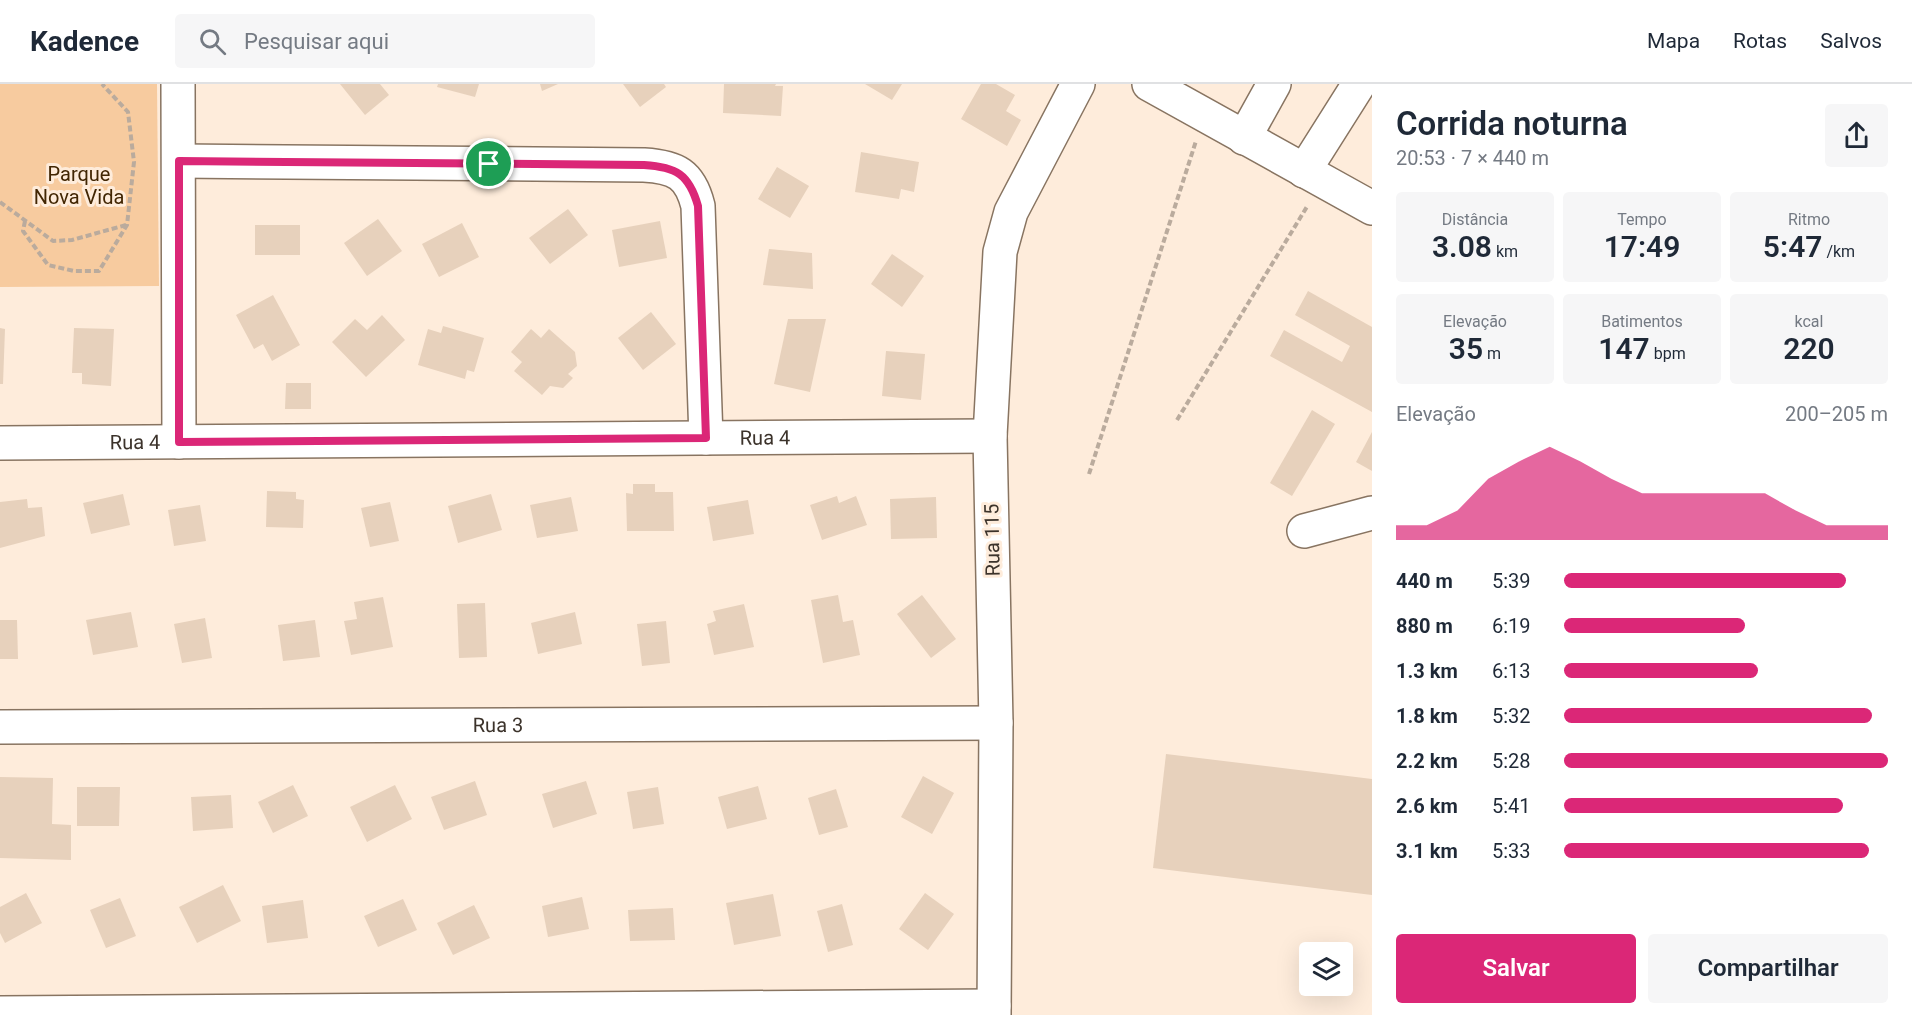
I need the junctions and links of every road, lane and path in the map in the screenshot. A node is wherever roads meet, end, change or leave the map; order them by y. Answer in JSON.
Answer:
{"nodes":[{"id":1,"x":102,"y":84,"type":"edge"},
{"id":2,"x":178,"y":84,"type":"edge"},
{"id":3,"x":1078,"y":84,"type":"edge"},
{"id":4,"x":1149,"y":84,"type":"edge"},
{"id":5,"x":1274,"y":84,"type":"edge"},
{"id":6,"x":1361,"y":95,"type":"edge"},
{"id":7,"x":1205,"y":115,"type":"junction"},
{"id":8,"x":1244,"y":138,"type":"junction"},
{"id":9,"x":179,"y":161,"type":"junction"},
{"id":10,"x":1313,"y":176,"type":"junction"},
{"id":11,"x":0,"y":202,"type":"edge"},
{"id":12,"x":1372,"y":208,"type":"edge"},
{"id":13,"x":25,"y":221,"type":"junction"},
{"id":14,"x":127,"y":225,"type":"junction"},
{"id":15,"x":1177,"y":420,"type":"dead end"},
{"id":16,"x":990,"y":436,"type":"junction"},
{"id":17,"x":706,"y":438,"type":"junction"},
{"id":18,"x":179,"y":442,"type":"junction"},
{"id":19,"x":0,"y":443,"type":"edge"},
{"id":20,"x":1089,"y":474,"type":"dead end"},
{"id":21,"x":1372,"y":513,"type":"edge"},
{"id":22,"x":1304,"y":531,"type":"dead end"},
{"id":23,"x":996,"y":723,"type":"junction"},
{"id":24,"x":0,"y":727,"type":"edge"},
{"id":25,"x":994,"y":1010,"type":"edge"},
{"id":26,"x":0,"y":1013,"type":"edge"}],
"edges":[{"from":1,"to":14,"type":"path"},
{"from":2,"to":9,"type":"street"},
{"from":3,"to":16,"type":"street","name":"Rua 115"},
{"from":4,"to":7,"type":"street"},
{"from":5,"to":8,"type":"street"},
{"from":6,"to":10,"type":"street"},
{"from":7,"to":8,"type":"street"},
{"from":7,"to":20,"type":"path"},
{"from":8,"to":10,"type":"street"},
{"from":9,"to":17,"type":"street"},
{"from":9,"to":18,"type":"street"},
{"from":10,"to":12,"type":"street"},
{"from":10,"to":15,"type":"path"},
{"from":11,"to":13,"type":"path"},
{"from":13,"to":14,"type":"path"},
{"from":13,"to":14,"type":"path"},
{"from":16,"to":17,"type":"street","name":"Rua 4"},
{"from":16,"to":23,"type":"street","name":"Rua 115"},
{"from":17,"to":18,"type":"street","name":"Rua 4"},
{"from":18,"to":19,"type":"street","name":"Rua 4"},
{"from":21,"to":22,"type":"street"},
{"from":23,"to":24,"type":"street","name":"Rua 3"},
{"from":23,"to":25,"type":"street","name":"Rua 115"},
{"from":25,"to":26,"type":"street"}]}
